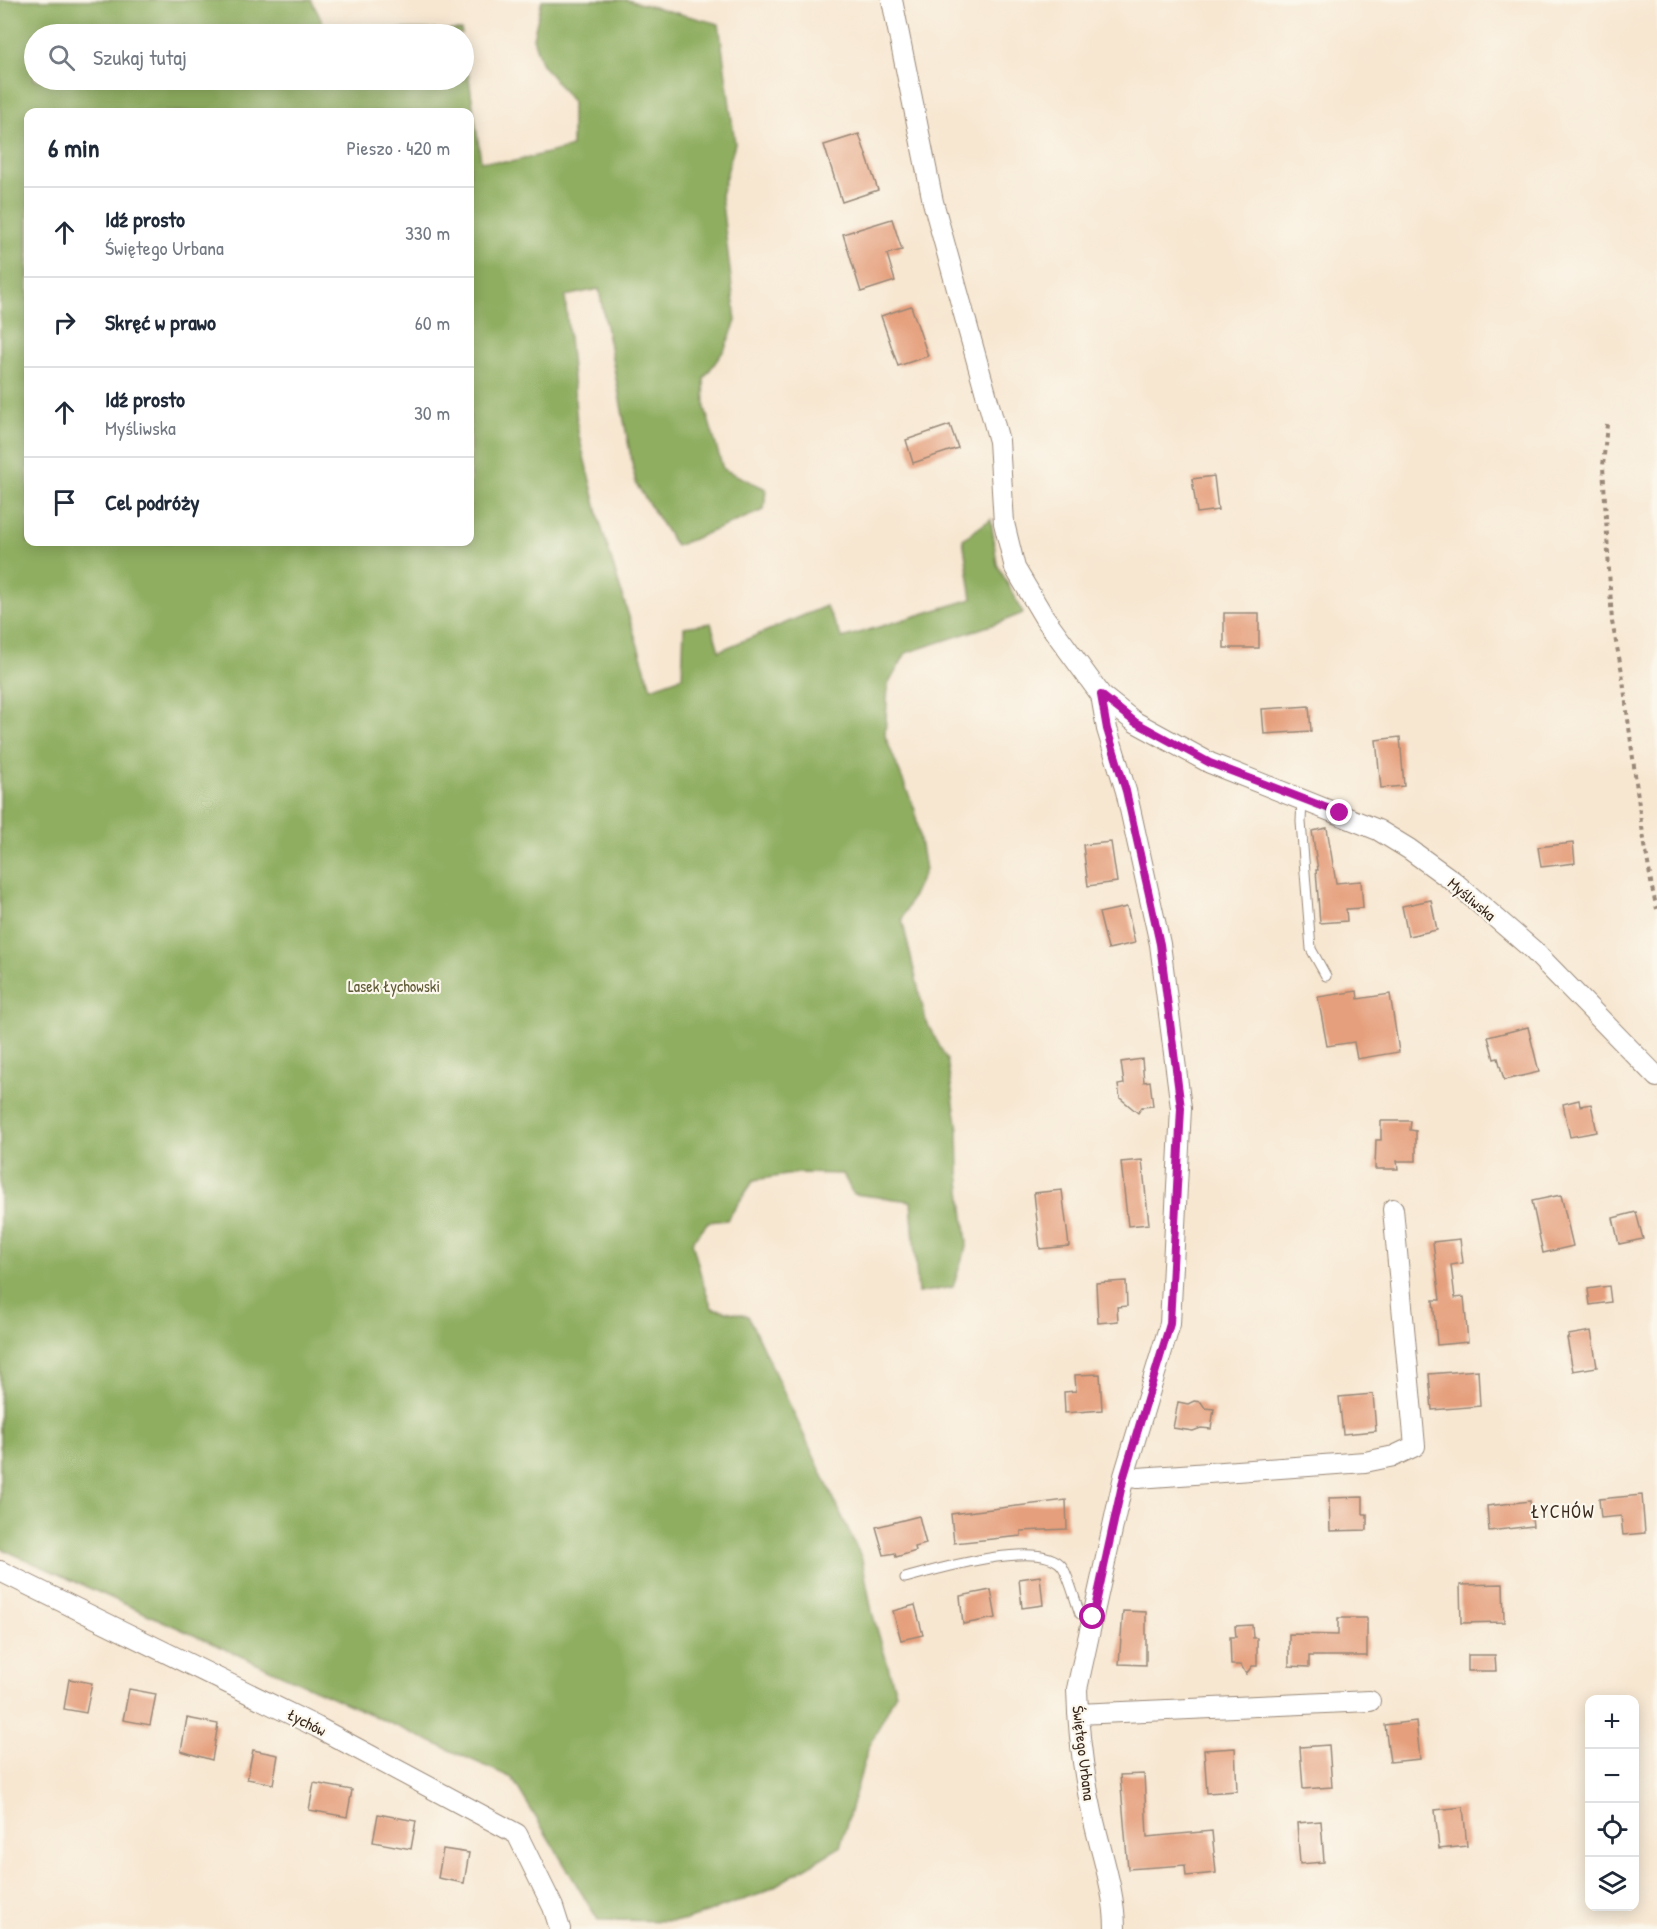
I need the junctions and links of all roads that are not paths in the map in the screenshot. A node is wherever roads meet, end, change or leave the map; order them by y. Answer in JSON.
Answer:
{"nodes":[{"id":1,"x":892,"y":0,"type":"edge"},
{"id":2,"x":1101,"y":695,"type":"junction"},
{"id":3,"x":1302,"y":798,"type":"junction"},
{"id":4,"x":1326,"y":976,"type":"dead end"},
{"id":5,"x":1657,"y":1077,"type":"edge"},
{"id":6,"x":1394,"y":1209,"type":"dead end"},
{"id":7,"x":1124,"y":1476,"type":"junction"},
{"id":8,"x":0,"y":1571,"type":"edge"},
{"id":9,"x":905,"y":1578,"type":"dead end"},
{"id":10,"x":1093,"y":1617,"type":"junction"},
{"id":11,"x":1370,"y":1701,"type":"dead end"},
{"id":12,"x":1078,"y":1714,"type":"junction"},
{"id":13,"x":560,"y":1929,"type":"edge"},
{"id":14,"x":1115,"y":1929,"type":"edge"}],
"edges":[{"from":1,"to":2,"type":"street"},
{"from":2,"to":3,"type":"street","name":"Myśliwska"},
{"from":2,"to":7,"type":"street","name":"Świętego Urbana"},
{"from":3,"to":4,"type":"lane"},
{"from":3,"to":5,"type":"street","name":"Myśliwska"},
{"from":6,"to":7,"type":"street"},
{"from":7,"to":10,"type":"street","name":"Świętego Urbana"},
{"from":8,"to":13,"type":"street","name":"Łychów"},
{"from":9,"to":10,"type":"lane"},
{"from":10,"to":12,"type":"street","name":"Świętego Urbana"},
{"from":11,"to":12,"type":"street"},
{"from":12,"to":14,"type":"street","name":"Świętego Urbana"}]}
